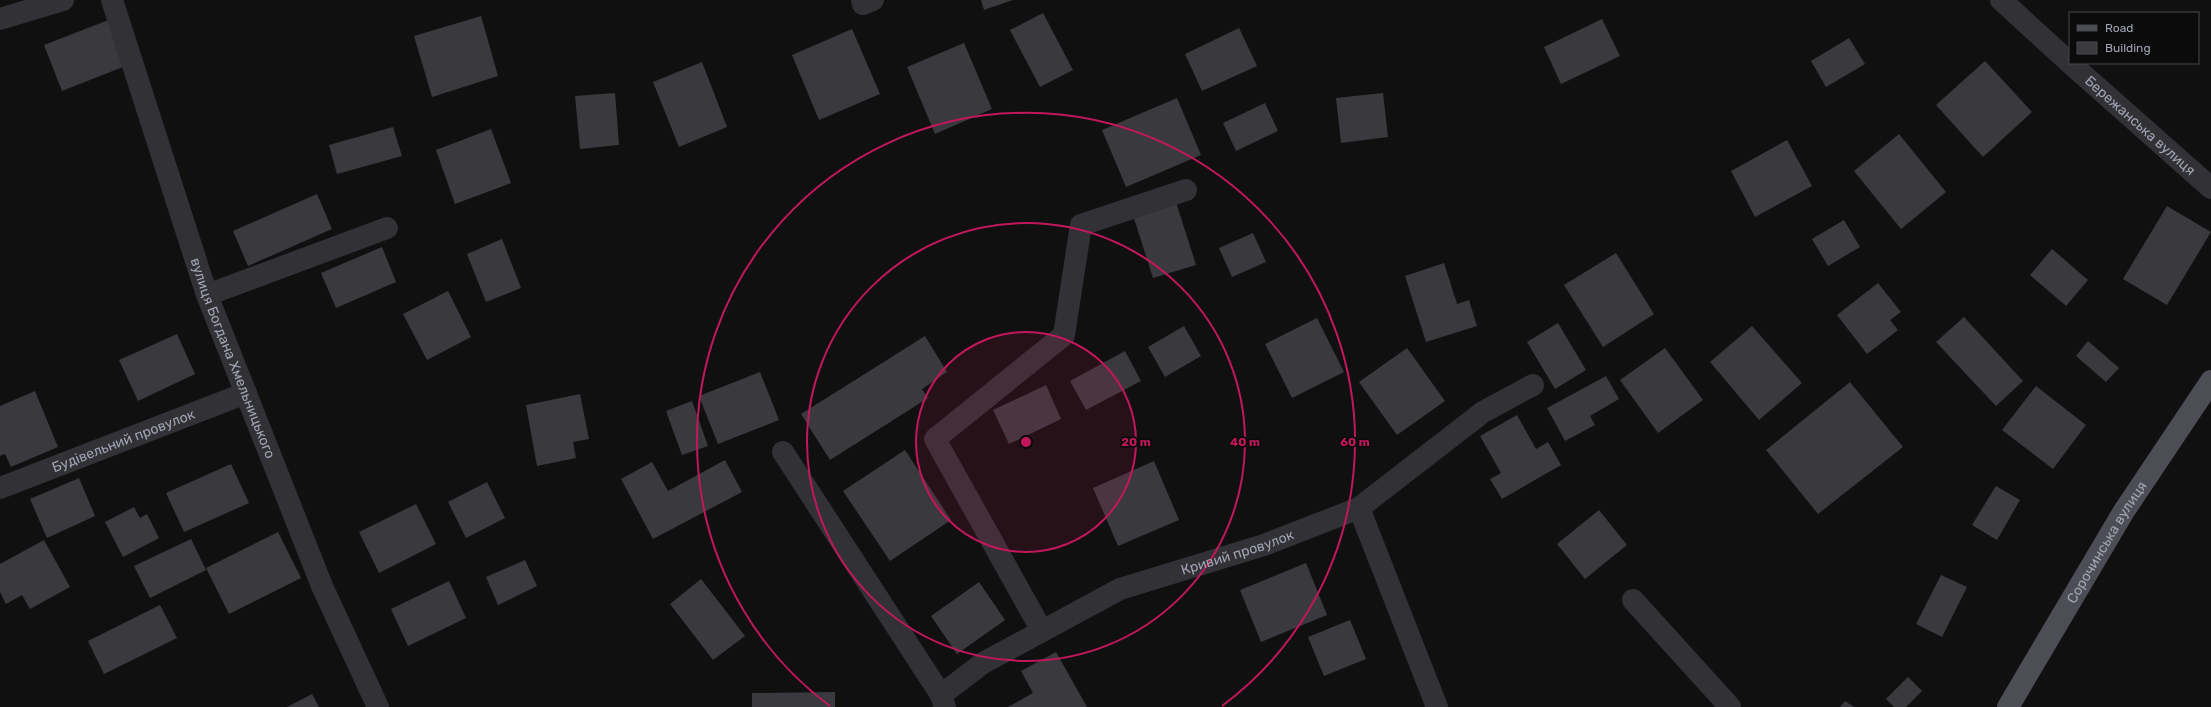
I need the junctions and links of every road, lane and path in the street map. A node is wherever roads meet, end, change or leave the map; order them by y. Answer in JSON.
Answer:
{"nodes":[{"id":1,"x":63,"y":0,"type":"edge"},
{"id":2,"x":112,"y":0,"type":"edge"},
{"id":3,"x":862,"y":0,"type":"edge"},
{"id":4,"x":873,"y":0,"type":"edge"},
{"id":5,"x":2001,"y":0,"type":"edge"},
{"id":6,"x":0,"y":19,"type":"edge"},
{"id":7,"x":2069,"y":62,"type":"edge"},
{"id":8,"x":2071,"y":64,"type":"edge"},
{"id":9,"x":2211,"y":188,"type":"edge"},
{"id":10,"x":1186,"y":190,"type":"dead end"},
{"id":11,"x":387,"y":228,"type":"dead end"},
{"id":12,"x":207,"y":295,"type":"junction"},
{"id":13,"x":2211,"y":381,"type":"edge"},
{"id":14,"x":1533,"y":385,"type":"dead end"},
{"id":15,"x":246,"y":393,"type":"junction"},
{"id":16,"x":783,"y":452,"type":"dead end"},
{"id":17,"x":0,"y":488,"type":"edge"},
{"id":18,"x":1359,"y":508,"type":"junction"},
{"id":19,"x":1633,"y":600,"type":"dead end"},
{"id":20,"x":1042,"y":631,"type":"junction"},
{"id":21,"x":943,"y":701,"type":"edge"},
{"id":22,"x":378,"y":707,"type":"edge"},
{"id":23,"x":1437,"y":707,"type":"edge"},
{"id":24,"x":1730,"y":707,"type":"edge"},
{"id":25,"x":2008,"y":707,"type":"edge"}],
"edges":[{"from":1,"to":6,"type":"street"},
{"from":2,"to":12,"type":"street","name":"вулиця Богдана Хмельницького"},
{"from":3,"to":4,"type":"street"},
{"from":5,"to":7,"type":"street","name":"Бережанська вулиця"},
{"from":8,"to":9,"type":"street","name":"Бережанська вулиця"},
{"from":10,"to":20,"type":"street"},
{"from":11,"to":12,"type":"street"},
{"from":12,"to":15,"type":"street","name":"вулиця Богдана Хмельницького"},
{"from":13,"to":25,"type":"main road","name":"Сорочинська вулиця"},
{"from":14,"to":18,"type":"street","name":"Кривий провулок"},
{"from":15,"to":17,"type":"street","name":"Будівельний провулок"},
{"from":15,"to":22,"type":"street","name":"вулиця Богдана Хмельницького"},
{"from":16,"to":21,"type":"street"},
{"from":18,"to":20,"type":"street","name":"Кривий провулок"},
{"from":18,"to":23,"type":"street"},
{"from":19,"to":24,"type":"street"},
{"from":20,"to":21,"type":"street","name":"Кривий провулок"}]}
